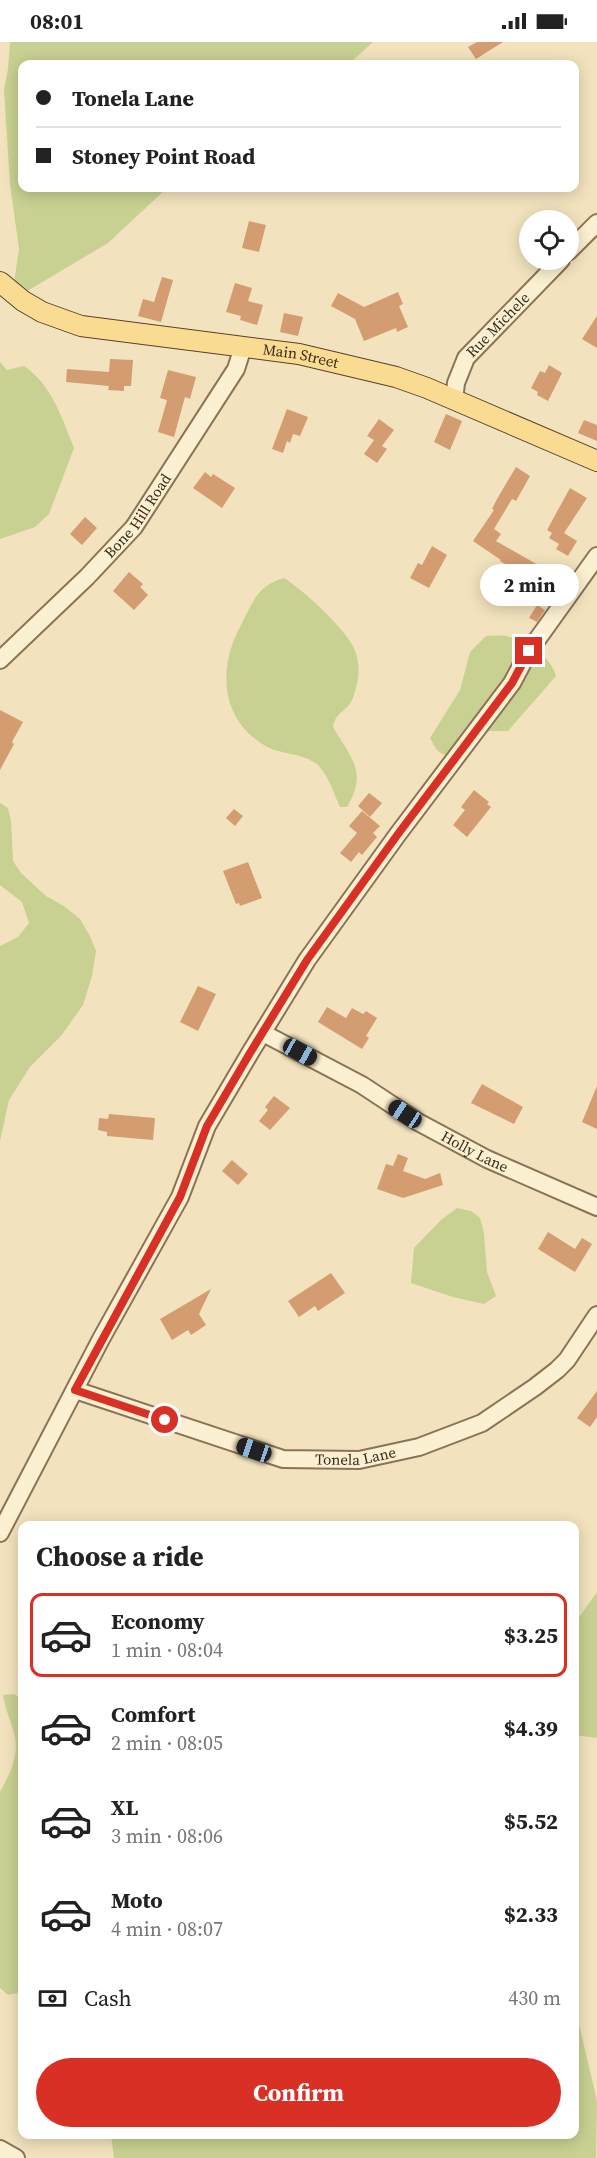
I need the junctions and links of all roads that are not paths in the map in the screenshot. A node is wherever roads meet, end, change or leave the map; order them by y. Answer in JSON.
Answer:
{"nodes":[{"id":1,"x":597,"y":223,"type":"edge"},
{"id":2,"x":579,"y":241,"type":"edge"},
{"id":3,"x":551,"y":270,"type":"edge"},
{"id":4,"x":0,"y":282,"type":"edge"},
{"id":5,"x":243,"y":347,"type":"junction"},
{"id":6,"x":454,"y":400,"type":"junction"},
{"id":7,"x":597,"y":461,"type":"edge"},
{"id":8,"x":597,"y":556,"type":"edge"},
{"id":9,"x":0,"y":660,"type":"edge"},
{"id":10,"x":262,"y":1033,"type":"junction"},
{"id":11,"x":597,"y":1207,"type":"edge"},
{"id":12,"x":597,"y":1315,"type":"edge"},
{"id":13,"x":75,"y":1390,"type":"junction"},
{"id":14,"x":0,"y":1533,"type":"edge"},
{"id":15,"x":0,"y":2149,"type":"edge"},
{"id":16,"x":16,"y":2158,"type":"edge"}],
"edges":[{"from":1,"to":2,"type":"street"},
{"from":3,"to":6,"type":"street","name":"Rue Michele"},
{"from":4,"to":5,"type":"main road","name":"Main Street"},
{"from":5,"to":6,"type":"main road","name":"Main Street"},
{"from":5,"to":9,"type":"street","name":"Bone Hill Road"},
{"from":6,"to":7,"type":"main road","name":"Main Street"},
{"from":8,"to":10,"type":"street"},
{"from":10,"to":11,"type":"street","name":"Holly Lane"},
{"from":10,"to":13,"type":"street"},
{"from":12,"to":13,"type":"street","name":"Tonela Lane"},
{"from":13,"to":14,"type":"street"},
{"from":15,"to":16,"type":"street"}]}
